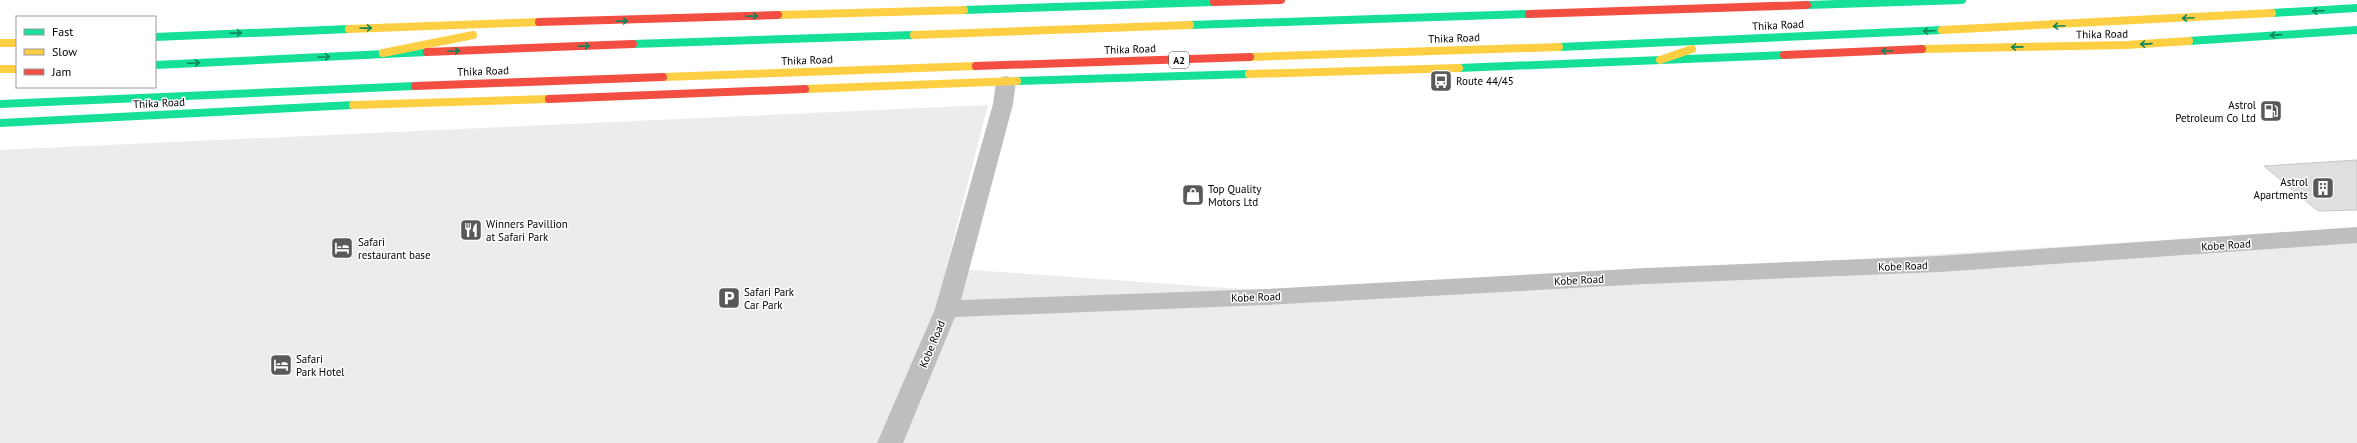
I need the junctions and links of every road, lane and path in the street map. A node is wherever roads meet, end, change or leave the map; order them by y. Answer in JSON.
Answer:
{"nodes":[{"id":1,"x":1281,"y":0,"type":"edge"},
{"id":2,"x":1962,"y":0,"type":"edge"},
{"id":3,"x":2357,"y":8,"type":"edge"},
{"id":4,"x":533,"y":23,"type":"junction"},
{"id":5,"x":2357,"y":30,"type":"edge"},
{"id":6,"x":156,"y":37,"type":"edge"},
{"id":7,"x":1720,"y":40,"type":"junction"},
{"id":8,"x":16,"y":43,"type":"edge"},
{"id":9,"x":0,"y":44,"type":"edge"},
{"id":10,"x":372,"y":55,"type":"junction"},
{"id":11,"x":1660,"y":60,"type":"junction"},
{"id":12,"x":156,"y":65,"type":"edge"},
{"id":13,"x":16,"y":68,"type":"edge"},
{"id":14,"x":0,"y":69,"type":"edge"},
{"id":15,"x":1006,"y":82,"type":"junction"},
{"id":16,"x":0,"y":104,"type":"edge"},
{"id":17,"x":2,"y":124,"type":"edge"},
{"id":18,"x":2357,"y":236,"type":"edge"},
{"id":19,"x":947,"y":309,"type":"junction"},
{"id":20,"x":890,"y":443,"type":"edge"}],
"edges":[{"from":4,"to":1,"type":"main road","one_way":true},
{"from":10,"to":2,"type":"main road","name":"Thika Road","one_way":true},
{"from":3,"to":7,"type":"main road","name":"Thika Road","number":"A2","one_way":true},
{"from":6,"to":4,"type":"main road","one_way":true},
{"from":4,"to":10,"type":"main road"},
{"from":5,"to":11,"type":"main road","name":"Thika Road","one_way":true},
{"from":7,"to":11,"type":"main road"},
{"from":7,"to":16,"type":"main road","name":"Thika Road","number":"A2"},
{"from":8,"to":9,"type":"main road"},
{"from":12,"to":10,"type":"main road","name":"Thika Road","one_way":true},
{"from":11,"to":15,"type":"main road","name":"Thika Road"},
{"from":13,"to":14,"type":"main road"},
{"from":15,"to":17,"type":"main road","name":"Thika Road"},
{"from":15,"to":19,"type":"street"},
{"from":18,"to":19,"type":"street","name":"Kobe Road"},
{"from":19,"to":20,"type":"street","name":"Kobe Road"}]}
